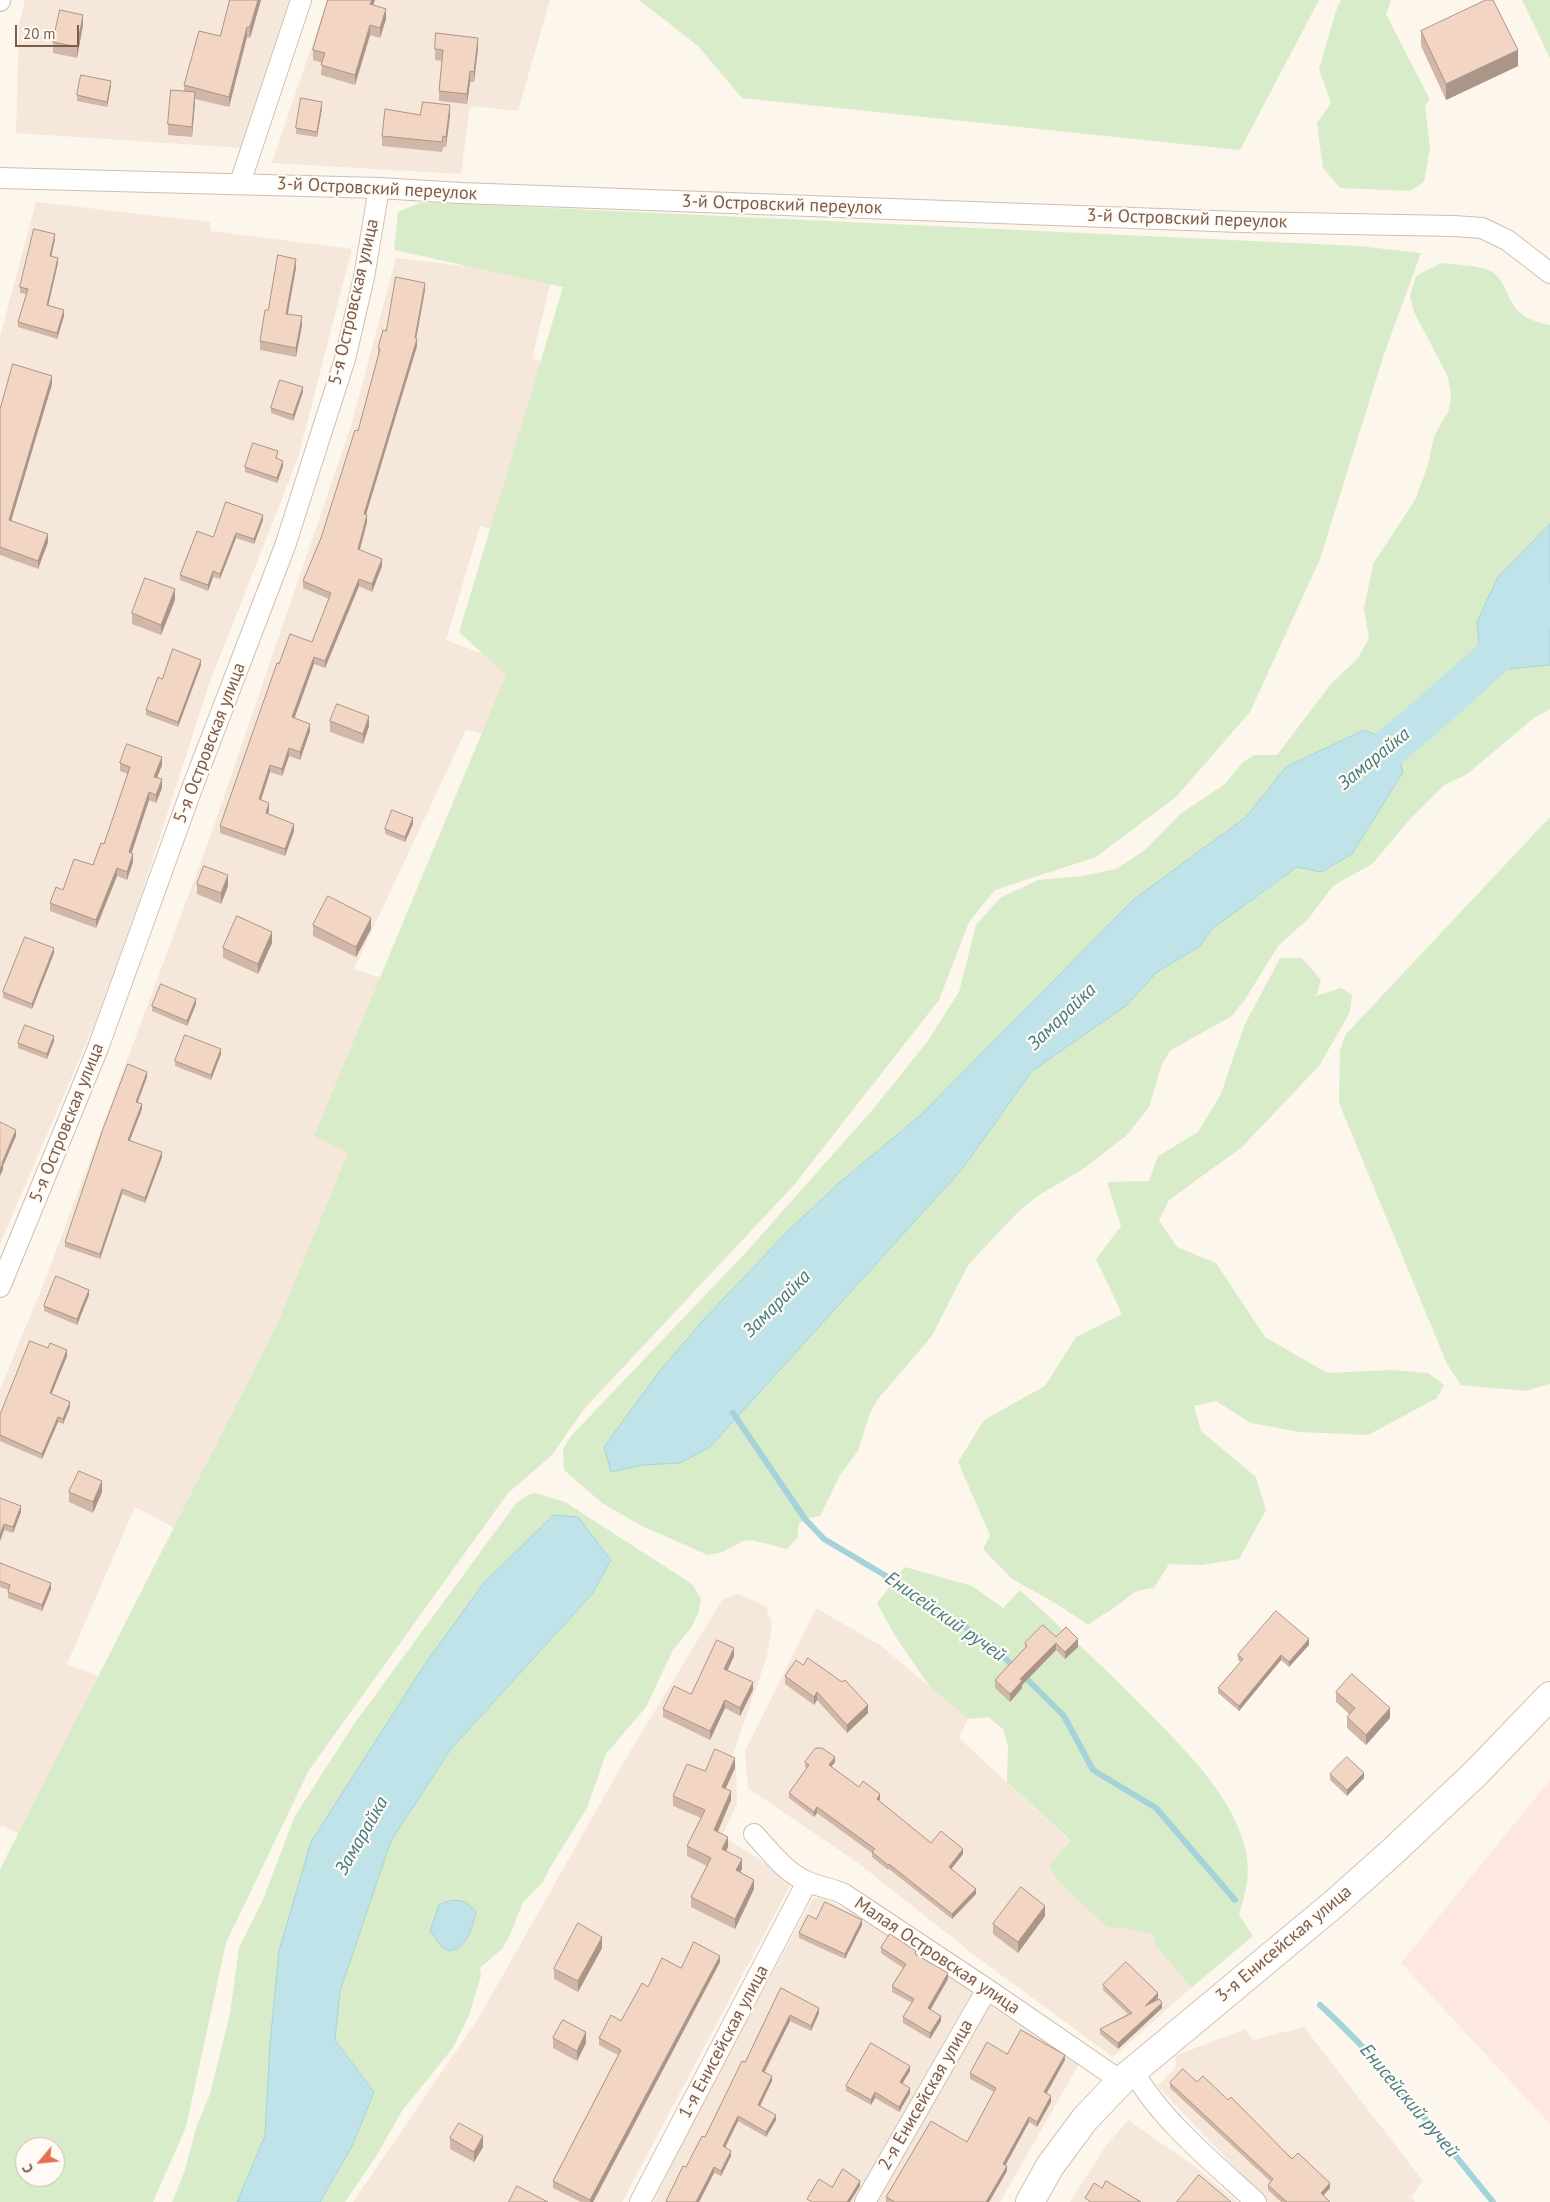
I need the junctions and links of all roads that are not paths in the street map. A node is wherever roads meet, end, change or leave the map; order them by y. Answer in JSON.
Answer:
{"nodes":[{"id":1,"x":301,"y":0,"type":"edge"},
{"id":2,"x":0,"y":178,"type":"edge"},
{"id":3,"x":240,"y":183,"type":"junction"},
{"id":4,"x":379,"y":188,"type":"junction"},
{"id":5,"x":1550,"y":274,"type":"edge"},
{"id":6,"x":0,"y":1287,"type":"edge"},
{"id":7,"x":1550,"y":1696,"type":"edge"},
{"id":8,"x":754,"y":1834,"type":"dead end"},
{"id":9,"x":807,"y":1882,"type":"junction"},
{"id":10,"x":987,"y":1988,"type":"junction"},
{"id":11,"x":1127,"y":2075,"type":"junction"},
{"id":12,"x":640,"y":2202,"type":"edge"},
{"id":13,"x":865,"y":2202,"type":"edge"},
{"id":14,"x":1030,"y":2202,"type":"edge"},
{"id":15,"x":1256,"y":2202,"type":"edge"}],
"edges":[{"from":1,"to":3,"type":"street"},
{"from":2,"to":3,"type":"street","name":"3-й Островский переулок"},
{"from":3,"to":4,"type":"street","name":"3-й Островский переулок"},
{"from":4,"to":5,"type":"street","name":"3-й Островский переулок"},
{"from":4,"to":6,"type":"street","name":"5-я Островская улица"},
{"from":7,"to":11,"type":"street","name":"3-я Енисейская улица"},
{"from":8,"to":9,"type":"street","name":"Малая Островская улица"},
{"from":9,"to":10,"type":"street","name":"Малая Островская улица"},
{"from":9,"to":12,"type":"street","name":"1-я Енисейская улица"},
{"from":10,"to":11,"type":"street","name":"Малая Островская улица"},
{"from":10,"to":13,"type":"street","name":"2-я Енисейская улица"},
{"from":11,"to":14,"type":"street","name":"3-я Енисейская улица"},
{"from":11,"to":15,"type":"street","name":"Малая Островская улица"}]}
